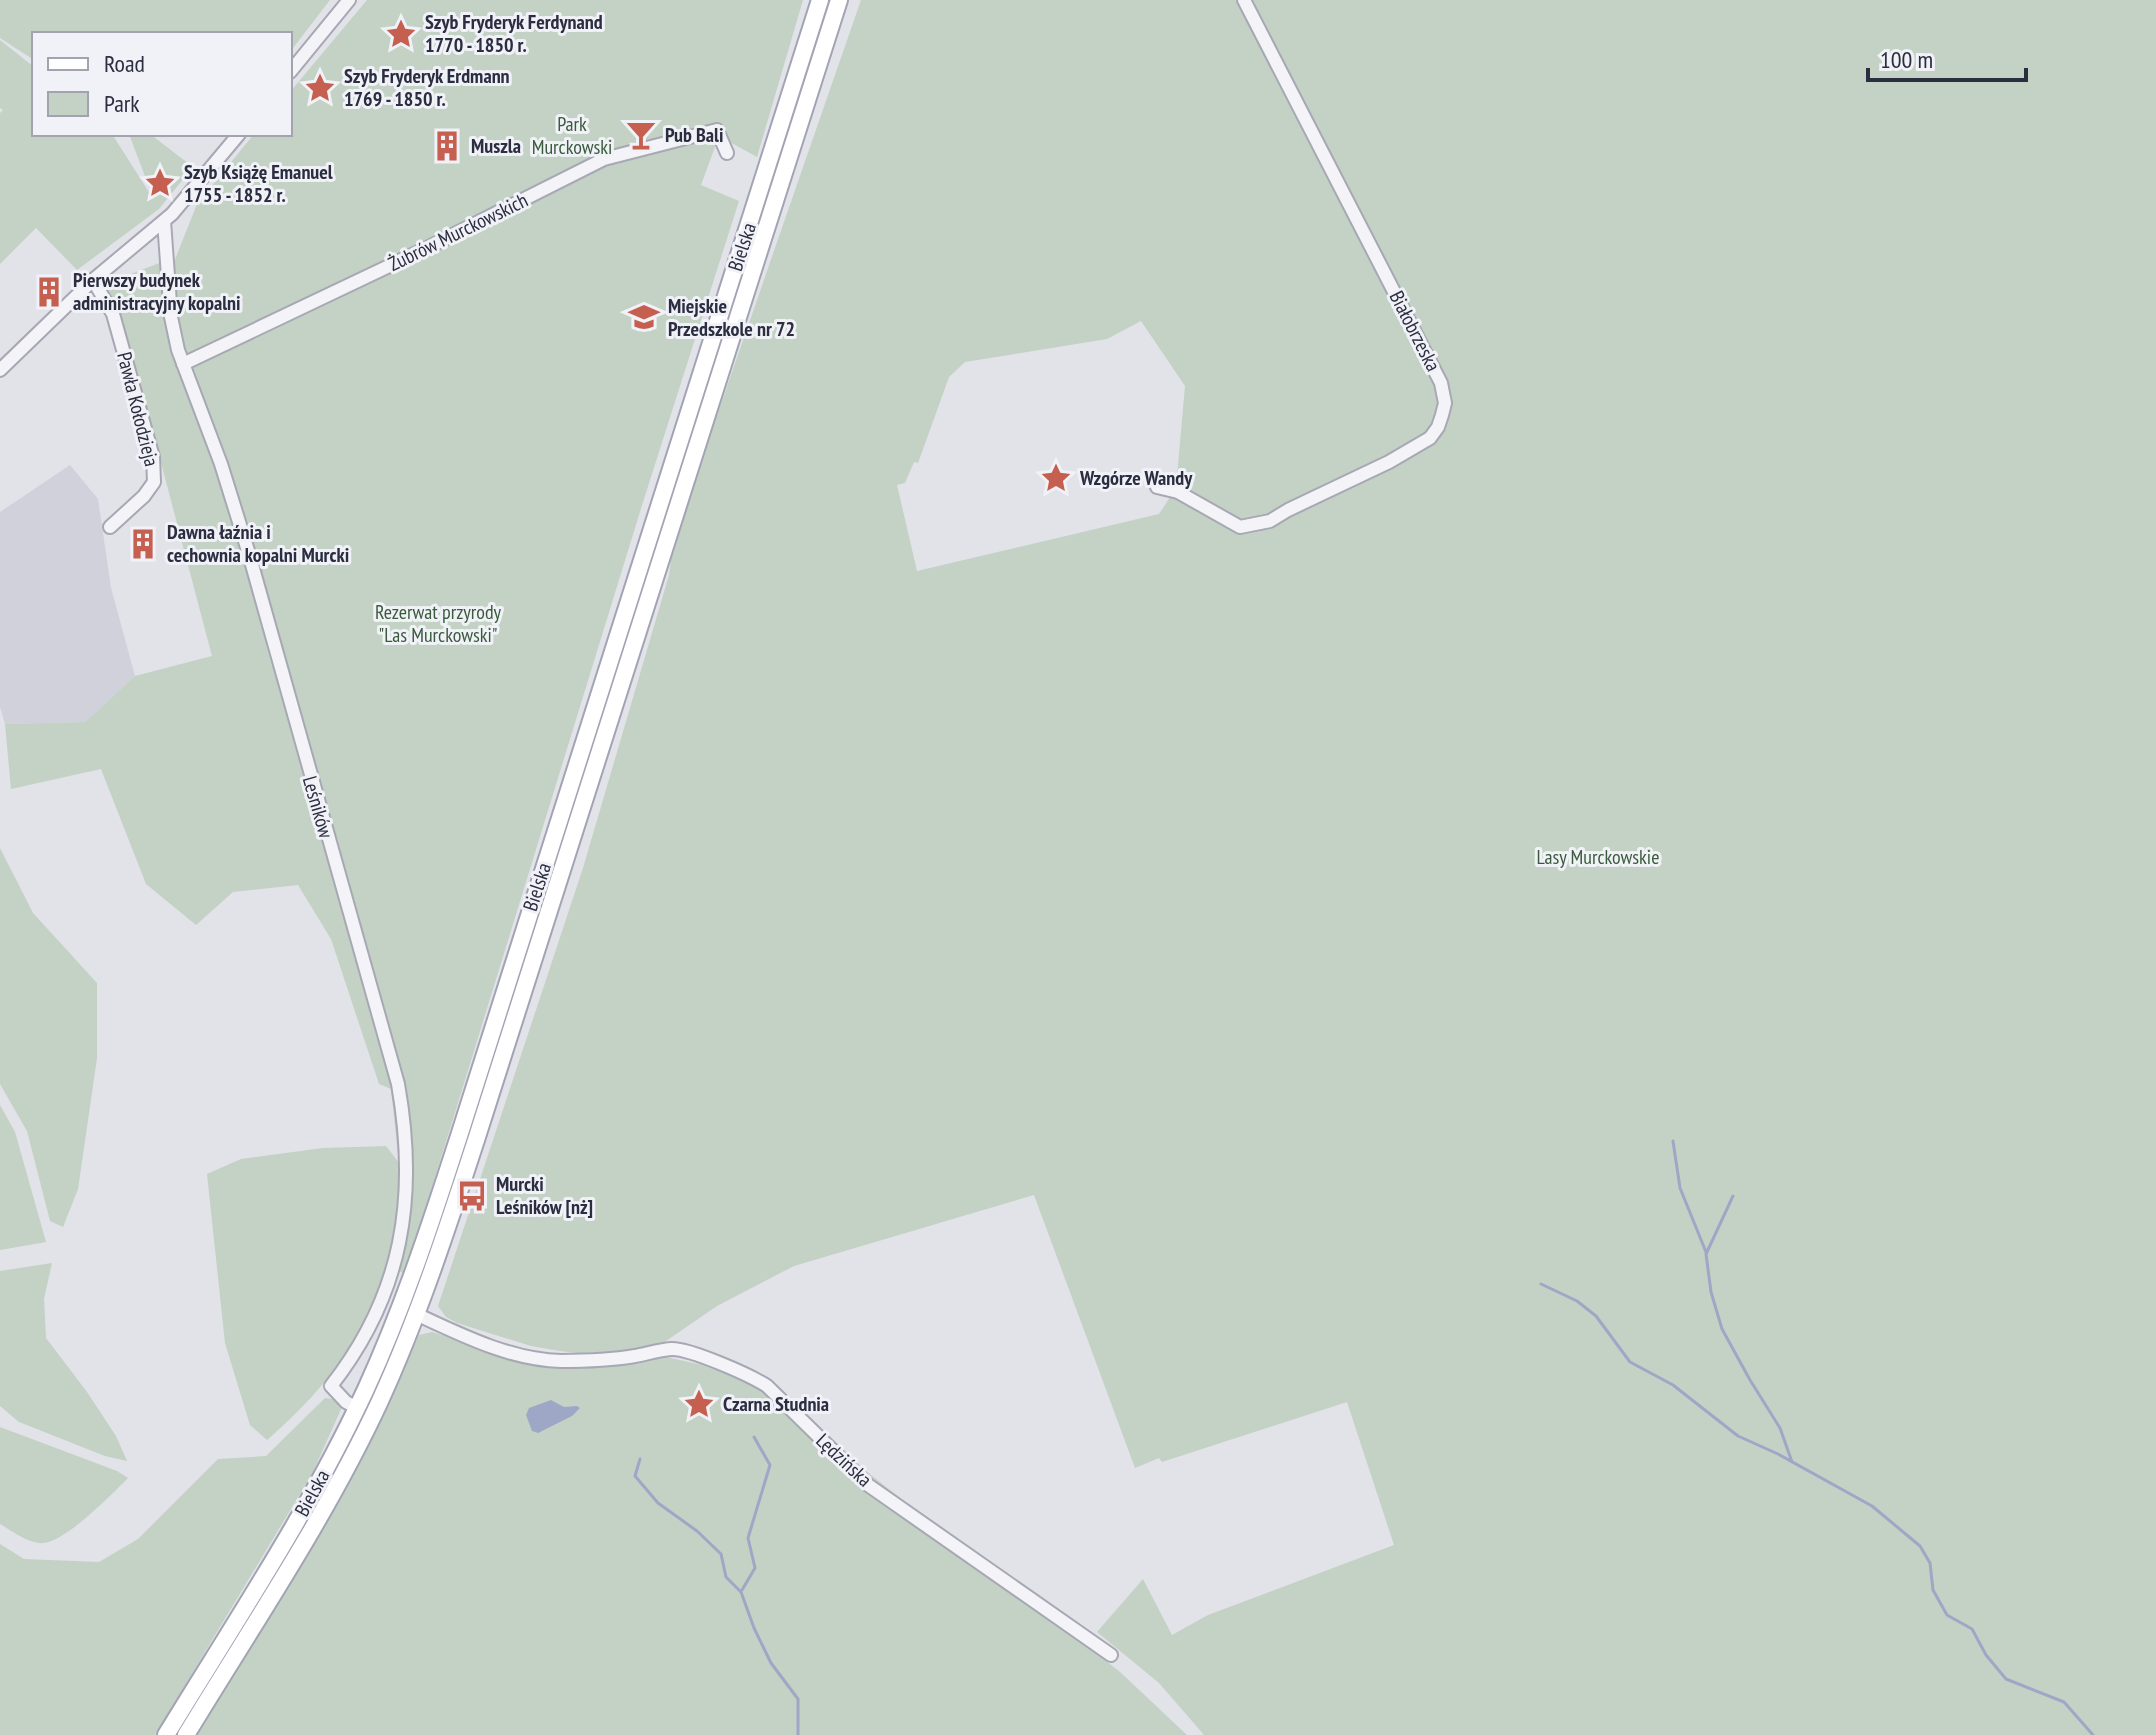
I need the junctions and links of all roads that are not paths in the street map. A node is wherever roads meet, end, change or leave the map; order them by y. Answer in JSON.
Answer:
{"nodes":[{"id":1,"x":349,"y":0,"type":"edge"},
{"id":2,"x":820,"y":0,"type":"edge"},
{"id":3,"x":839,"y":0,"type":"edge"},
{"id":4,"x":1244,"y":0,"type":"edge"},
{"id":5,"x":292,"y":70,"type":"edge"},
{"id":6,"x":237,"y":136,"type":"edge"},
{"id":7,"x":727,"y":153,"type":"dead end"},
{"id":8,"x":164,"y":221,"type":"junction"},
{"id":9,"x":93,"y":280,"type":"junction"},
{"id":10,"x":183,"y":364,"type":"junction"},
{"id":11,"x":0,"y":370,"type":"edge"},
{"id":12,"x":1157,"y":487,"type":"dead end"},
{"id":13,"x":110,"y":527,"type":"dead end"},
{"id":14,"x":416,"y":1314,"type":"junction"},
{"id":15,"x":357,"y":1408,"type":"junction"},
{"id":16,"x":1111,"y":1655,"type":"dead end"},
{"id":17,"x":166,"y":1735,"type":"edge"},
{"id":18,"x":186,"y":1735,"type":"edge"}],
"edges":[{"from":1,"to":5,"type":"street"},
{"from":2,"to":15,"type":"main road","name":"Bielska"},
{"from":3,"to":14,"type":"main road","name":"Bielska"},
{"from":4,"to":12,"type":"street","name":"Białobrzeska"},
{"from":6,"to":8,"type":"street"},
{"from":7,"to":10,"type":"street","name":"Żubrów Murckowskich"},
{"from":8,"to":9,"type":"street"},
{"from":8,"to":10,"type":"street","name":"Leśników"},
{"from":9,"to":11,"type":"street"},
{"from":9,"to":13,"type":"street","name":"Pawła Kołodzieja"},
{"from":10,"to":15,"type":"street","name":"Leśników"},
{"from":14,"to":16,"type":"street","name":"Lędzińska"},
{"from":14,"to":18,"type":"main road","name":"Bielska"},
{"from":15,"to":17,"type":"main road","name":"Bielska"}]}
